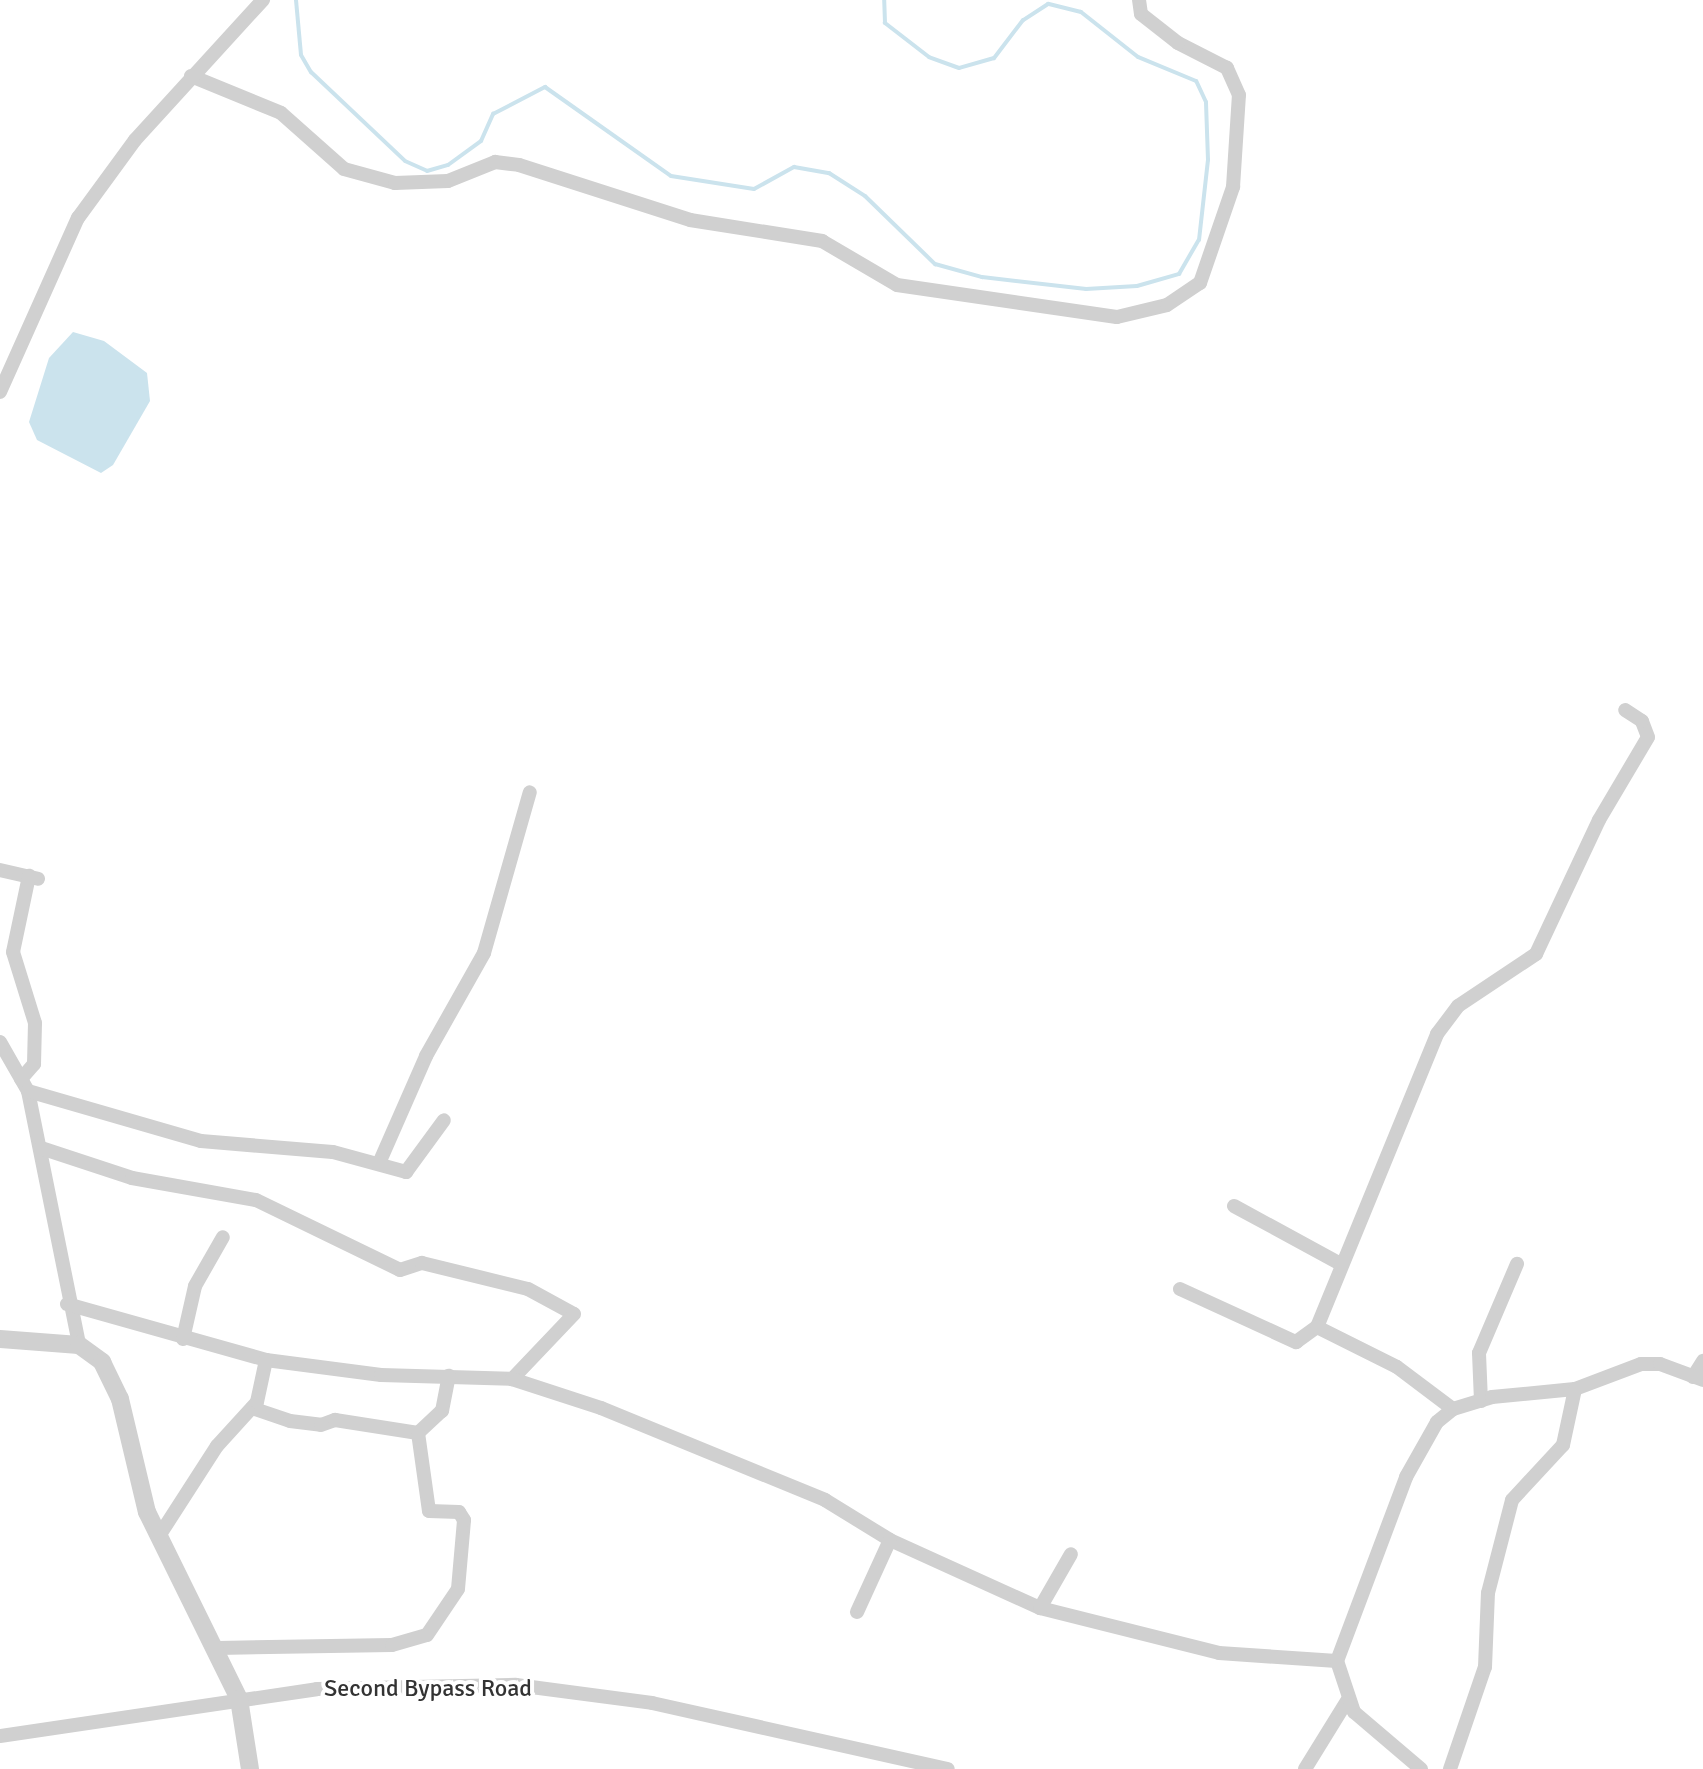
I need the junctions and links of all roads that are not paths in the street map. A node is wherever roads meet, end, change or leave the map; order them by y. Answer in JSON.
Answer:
{"nodes":[{"id":1,"x":263,"y":0,"type":"edge"},
{"id":2,"x":1139,"y":0,"type":"edge"},
{"id":3,"x":191,"y":76,"type":"junction"},
{"id":4,"x":0,"y":392,"type":"edge"},
{"id":5,"x":1625,"y":710,"type":"dead end"},
{"id":6,"x":530,"y":792,"type":"dead end"},
{"id":7,"x":0,"y":870,"type":"edge"},
{"id":8,"x":0,"y":1042,"type":"edge"},
{"id":9,"x":24,"y":1085,"type":"junction"},
{"id":10,"x":444,"y":1120,"type":"dead end"},
{"id":11,"x":41,"y":1148,"type":"junction"},
{"id":12,"x":380,"y":1161,"type":"junction"},
{"id":13,"x":1234,"y":1206,"type":"dead end"},
{"id":14,"x":223,"y":1237,"type":"dead end"},
{"id":15,"x":1339,"y":1263,"type":"junction"},
{"id":16,"x":1517,"y":1264,"type":"dead end"},
{"id":17,"x":1180,"y":1289,"type":"dead end"},
{"id":18,"x":67,"y":1304,"type":"junction"},
{"id":19,"x":1317,"y":1327,"type":"junction"},
{"id":20,"x":0,"y":1339,"type":"edge"},
{"id":21,"x":183,"y":1339,"type":"junction"},
{"id":22,"x":79,"y":1345,"type":"junction"},
{"id":23,"x":266,"y":1360,"type":"junction"},
{"id":24,"x":1703,"y":1361,"type":"edge"},
{"id":25,"x":449,"y":1376,"type":"junction"},
{"id":26,"x":512,"y":1379,"type":"junction"},
{"id":27,"x":1698,"y":1379,"type":"edge"},
{"id":28,"x":1575,"y":1389,"type":"junction"},
{"id":29,"x":1481,"y":1401,"type":"junction"},
{"id":30,"x":252,"y":1408,"type":"junction"},
{"id":31,"x":1453,"y":1409,"type":"junction"},
{"id":32,"x":418,"y":1433,"type":"junction"},
{"id":33,"x":159,"y":1536,"type":"junction"},
{"id":34,"x":890,"y":1540,"type":"junction"},
{"id":35,"x":1071,"y":1554,"type":"dead end"},
{"id":36,"x":1040,"y":1608,"type":"junction"},
{"id":37,"x":857,"y":1612,"type":"dead end"},
{"id":38,"x":218,"y":1648,"type":"junction"},
{"id":39,"x":1337,"y":1661,"type":"junction"},
{"id":40,"x":239,"y":1699,"type":"junction"},
{"id":41,"x":1347,"y":1701,"type":"junction"},
{"id":42,"x":0,"y":1736,"type":"edge"},
{"id":43,"x":250,"y":1769,"type":"edge"},
{"id":44,"x":948,"y":1769,"type":"edge"},
{"id":45,"x":1305,"y":1769,"type":"edge"},
{"id":46,"x":1421,"y":1769,"type":"edge"},
{"id":47,"x":1450,"y":1769,"type":"edge"}],
"edges":[{"from":1,"to":3,"type":"street"},
{"from":2,"to":3,"type":"street"},
{"from":3,"to":4,"type":"street"},
{"from":5,"to":15,"type":"street"},
{"from":6,"to":12,"type":"street"},
{"from":7,"to":9,"type":"street"},
{"from":8,"to":9,"type":"street"},
{"from":9,"to":11,"type":"street"},
{"from":9,"to":12,"type":"street"},
{"from":10,"to":12,"type":"street"},
{"from":11,"to":18,"type":"street"},
{"from":11,"to":26,"type":"street"},
{"from":13,"to":15,"type":"street"},
{"from":14,"to":21,"type":"street"},
{"from":15,"to":19,"type":"street"},
{"from":16,"to":29,"type":"street"},
{"from":17,"to":19,"type":"street"},
{"from":18,"to":21,"type":"street"},
{"from":18,"to":22,"type":"street"},
{"from":19,"to":31,"type":"street"},
{"from":20,"to":22,"type":"street"},
{"from":21,"to":23,"type":"street"},
{"from":22,"to":33,"type":"street"},
{"from":23,"to":25,"type":"street"},
{"from":23,"to":30,"type":"street"},
{"from":24,"to":27,"type":"street"},
{"from":25,"to":26,"type":"street"},
{"from":25,"to":32,"type":"street"},
{"from":26,"to":34,"type":"street"},
{"from":27,"to":28,"type":"street"},
{"from":28,"to":29,"type":"street"},
{"from":28,"to":47,"type":"street"},
{"from":29,"to":31,"type":"street"},
{"from":30,"to":32,"type":"street"},
{"from":30,"to":33,"type":"street"},
{"from":31,"to":39,"type":"street"},
{"from":32,"to":38,"type":"street"},
{"from":33,"to":38,"type":"street"},
{"from":34,"to":36,"type":"street"},
{"from":34,"to":37,"type":"street"},
{"from":35,"to":36,"type":"street"},
{"from":36,"to":39,"type":"street"},
{"from":38,"to":40,"type":"street"},
{"from":39,"to":41,"type":"street"},
{"from":40,"to":42,"type":"street","name":"Second Bypass Road"},
{"from":40,"to":43,"type":"street"},
{"from":40,"to":44,"type":"street","name":"Second Bypass Road"},
{"from":41,"to":45,"type":"street"},
{"from":41,"to":46,"type":"street"}]}
